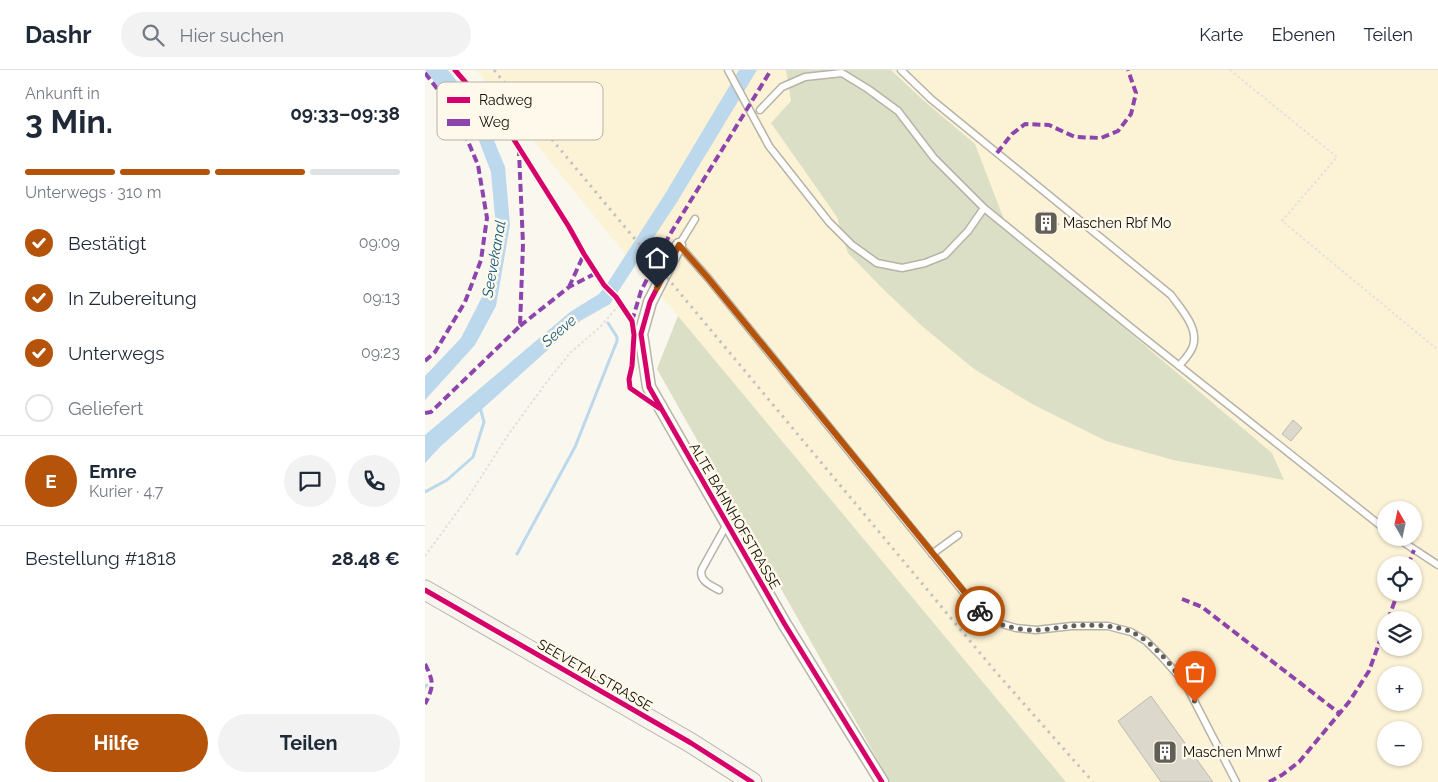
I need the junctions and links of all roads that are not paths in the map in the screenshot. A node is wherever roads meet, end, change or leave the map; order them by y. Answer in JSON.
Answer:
{"nodes":[{"id":1,"x":728,"y":70,"type":"edge"},
{"id":2,"x":901,"y":70,"type":"edge"},
{"id":3,"x":760,"y":110,"type":"dead end"},
{"id":4,"x":984,"y":208,"type":"junction"},
{"id":5,"x":695,"y":219,"type":"dead end"},
{"id":6,"x":679,"y":245,"type":"junction"},
{"id":7,"x":1179,"y":366,"type":"junction"},
{"id":8,"x":1377,"y":523,"type":"edge"},
{"id":9,"x":727,"y":524,"type":"junction"},
{"id":10,"x":958,"y":535,"type":"dead end"},
{"id":11,"x":1409,"y":546,"type":"edge"},
{"id":12,"x":932,"y":554,"type":"junction"},
{"id":13,"x":1438,"y":565,"type":"edge"},
{"id":14,"x":425,"y":590,"type":"edge"},
{"id":15,"x":719,"y":590,"type":"dead end"},
{"id":16,"x":752,"y":782,"type":"edge"},
{"id":17,"x":882,"y":782,"type":"edge"},
{"id":18,"x":1237,"y":782,"type":"edge"}],
"edges":[{"from":1,"to":4,"type":"lane"},
{"from":2,"to":7,"type":"lane"},
{"from":3,"to":4,"type":"lane"},
{"from":4,"to":7,"type":"lane"},
{"from":5,"to":6,"type":"lane"},
{"from":6,"to":9,"type":"street","name":"ALTE BAHNHOFSTRASSE"},
{"from":6,"to":12,"type":"lane"},
{"from":7,"to":8,"type":"lane"},
{"from":9,"to":15,"type":"lane"},
{"from":9,"to":17,"type":"street","name":"ALTE BAHNHOFSTRASSE"},
{"from":10,"to":12,"type":"lane"},
{"from":11,"to":13,"type":"lane"},
{"from":12,"to":18,"type":"lane"},
{"from":14,"to":16,"type":"main road","name":"SEEVETALSTRASSE"}]}
